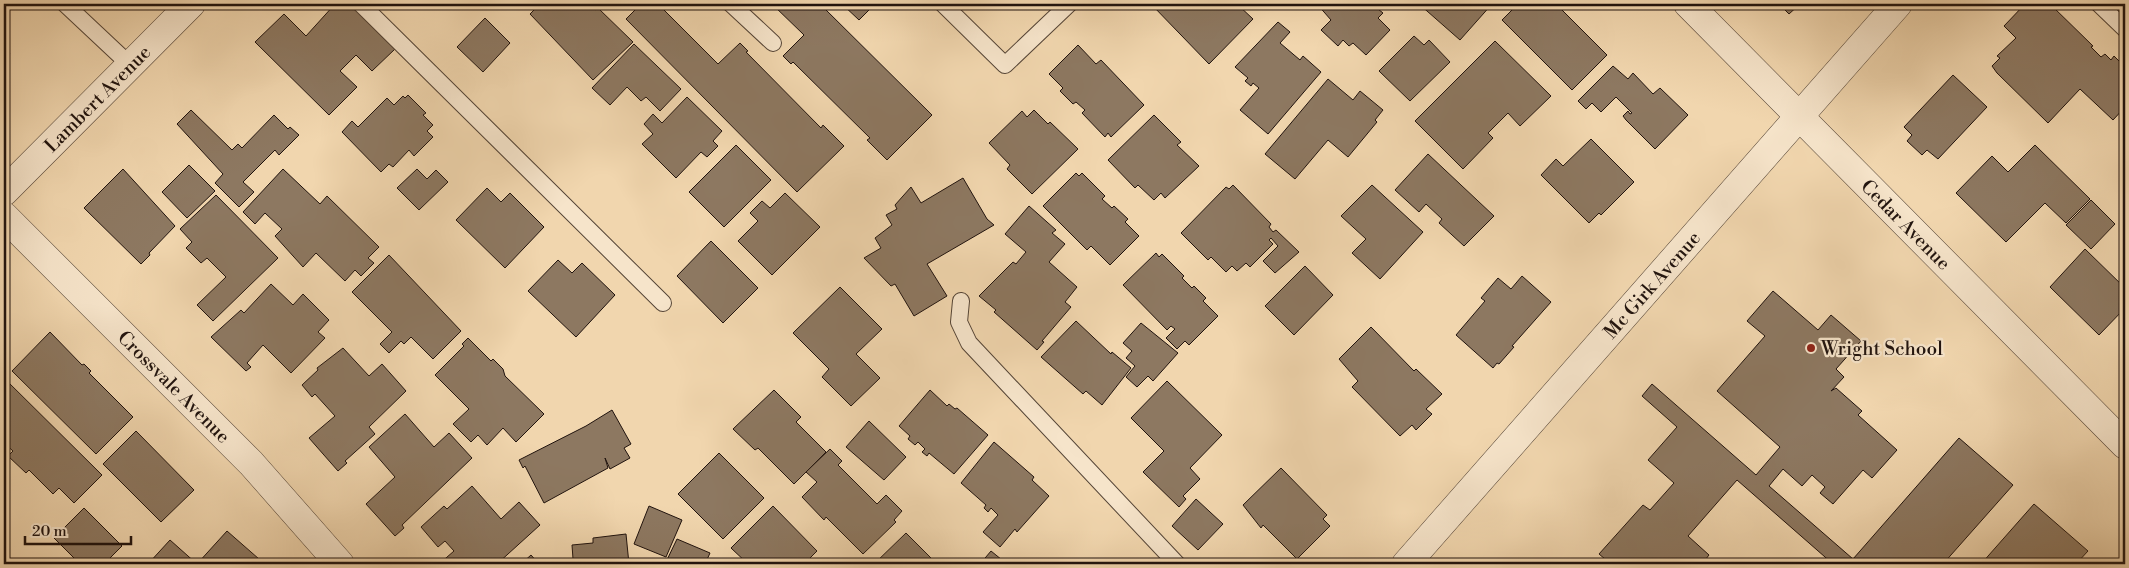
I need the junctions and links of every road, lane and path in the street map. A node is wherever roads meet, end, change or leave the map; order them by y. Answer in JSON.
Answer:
{"nodes":[{"id":1,"x":65,"y":4,"type":"edge"},
{"id":2,"x":192,"y":4,"type":"edge"},
{"id":3,"x":361,"y":4,"type":"edge"},
{"id":4,"x":732,"y":4,"type":"edge"},
{"id":5,"x":943,"y":4,"type":"edge"},
{"id":6,"x":1069,"y":4,"type":"edge"},
{"id":7,"x":1688,"y":4,"type":"edge"},
{"id":8,"x":1898,"y":4,"type":"edge"},
{"id":9,"x":2099,"y":4,"type":"edge"},
{"id":10,"x":2125,"y":29,"type":"edge"},
{"id":11,"x":773,"y":43,"type":"dead end"},
{"id":12,"x":130,"y":65,"type":"junction"},
{"id":13,"x":1800,"y":117,"type":"junction"},
{"id":14,"x":4,"y":192,"type":"edge"},
{"id":15,"x":4,"y":216,"type":"edge"},
{"id":16,"x":961,"y":301,"type":"dead end"},
{"id":17,"x":663,"y":303,"type":"dead end"},
{"id":18,"x":2125,"y":445,"type":"edge"},
{"id":19,"x":340,"y":564,"type":"edge"},
{"id":20,"x":1177,"y":564,"type":"edge"},
{"id":21,"x":1406,"y":564,"type":"edge"}],
"edges":[{"from":1,"to":12,"type":"lane"},
{"from":2,"to":12,"type":"street","name":"Lambert Avenue"},
{"from":3,"to":17,"type":"lane"},
{"from":4,"to":11,"type":"lane"},
{"from":5,"to":6,"type":"lane"},
{"from":7,"to":13,"type":"street","name":"Cedar Avenue"},
{"from":8,"to":13,"type":"street","name":"Mc Girk Avenue"},
{"from":9,"to":10,"type":"lane"},
{"from":12,"to":14,"type":"street","name":"Lambert Avenue"},
{"from":13,"to":18,"type":"street","name":"Cedar Avenue"},
{"from":13,"to":21,"type":"street","name":"Mc Girk Avenue"},
{"from":15,"to":19,"type":"street","name":"Crossvale Avenue"},
{"from":16,"to":20,"type":"lane"}]}
